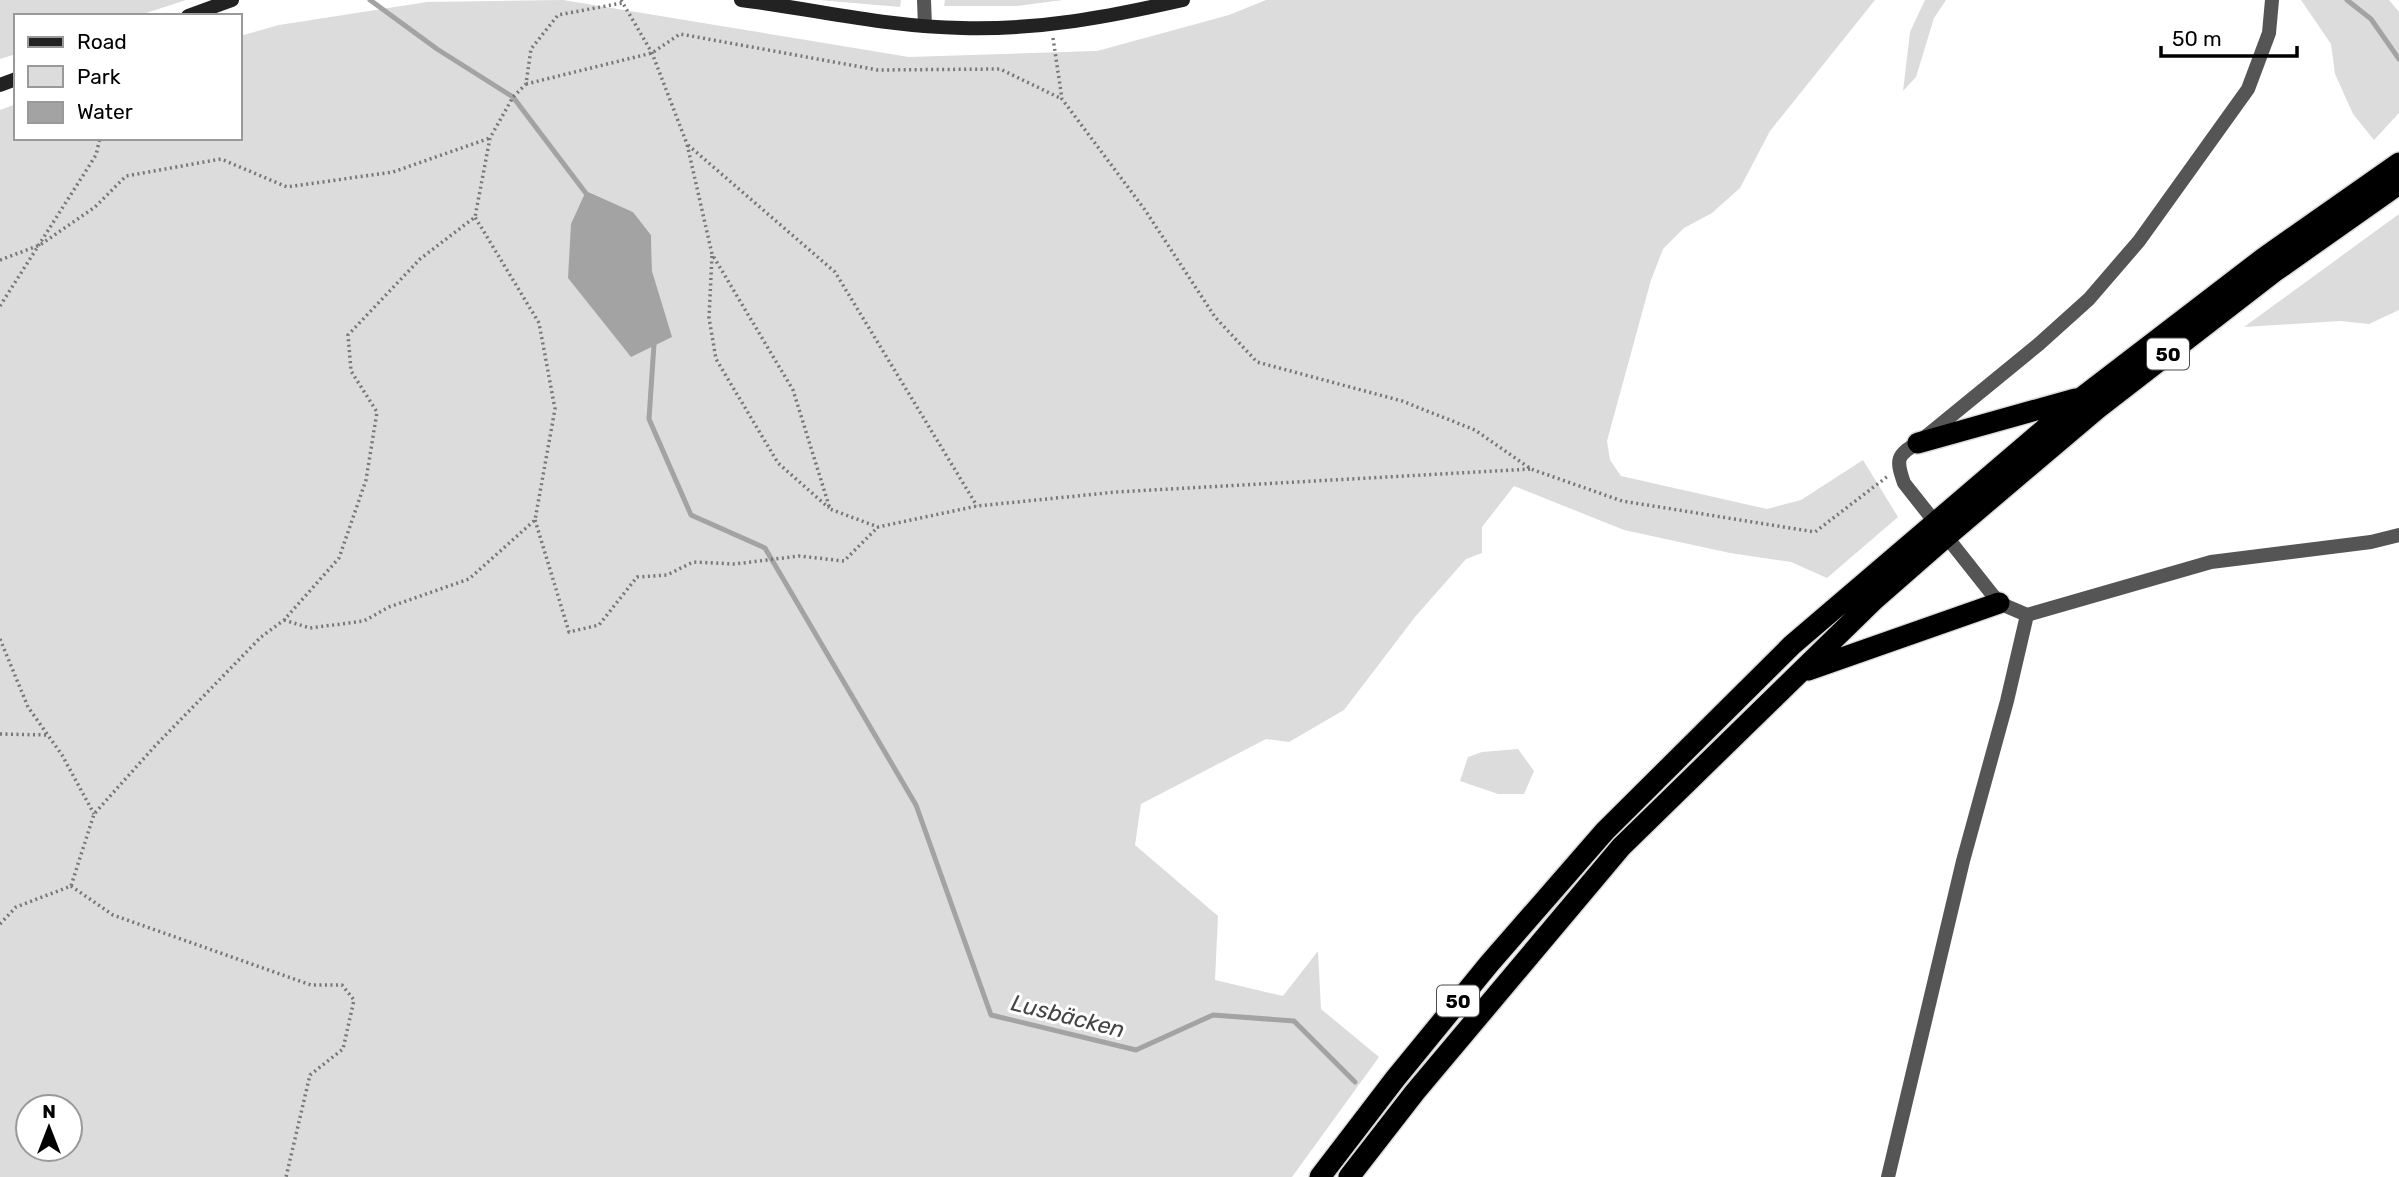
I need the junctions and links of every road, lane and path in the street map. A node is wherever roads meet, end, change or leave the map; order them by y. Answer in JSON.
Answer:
{"nodes":[{"id":1,"x":232,"y":0,"type":"edge"},
{"id":2,"x":741,"y":0,"type":"edge"},
{"id":3,"x":925,"y":0,"type":"edge"},
{"id":4,"x":1183,"y":0,"type":"edge"},
{"id":5,"x":2272,"y":0,"type":"edge"},
{"id":6,"x":621,"y":2,"type":"edge"},
{"id":7,"x":194,"y":14,"type":"edge"},
{"id":8,"x":1052,"y":25,"type":"junction"},
{"id":9,"x":925,"y":26,"type":"junction"},
{"id":10,"x":652,"y":53,"type":"junction"},
{"id":11,"x":526,"y":84,"type":"junction"},
{"id":12,"x":1062,"y":99,"type":"junction"},
{"id":13,"x":491,"y":138,"type":"junction"},
{"id":14,"x":100,"y":140,"type":"edge"},
{"id":15,"x":687,"y":144,"type":"junction"},
{"id":16,"x":2399,"y":163,"type":"edge"},
{"id":17,"x":2399,"y":184,"type":"edge"},
{"id":18,"x":475,"y":217,"type":"junction"},
{"id":19,"x":40,"y":245,"type":"junction"},
{"id":20,"x":712,"y":254,"type":"junction"},
{"id":21,"x":0,"y":260,"type":"edge"},
{"id":22,"x":0,"y":306,"type":"edge"},
{"id":23,"x":2081,"y":398,"type":"junction"},
{"id":24,"x":1918,"y":443,"type":"junction"},
{"id":25,"x":1899,"y":468,"type":"junction"},
{"id":26,"x":1531,"y":469,"type":"junction"},
{"id":27,"x":977,"y":506,"type":"junction"},
{"id":28,"x":830,"y":509,"type":"junction"},
{"id":29,"x":536,"y":520,"type":"junction"},
{"id":30,"x":878,"y":527,"type":"junction"},
{"id":31,"x":1940,"y":529,"type":"junction"},
{"id":32,"x":2399,"y":535,"type":"edge"},
{"id":33,"x":1999,"y":603,"type":"junction"},
{"id":34,"x":2027,"y":615,"type":"junction"},
{"id":35,"x":284,"y":620,"type":"junction"},
{"id":36,"x":0,"y":639,"type":"edge"},
{"id":37,"x":1799,"y":673,"type":"junction"},
{"id":38,"x":0,"y":734,"type":"edge"},
{"id":39,"x":48,"y":735,"type":"junction"},
{"id":40,"x":94,"y":814,"type":"junction"},
{"id":41,"x":71,"y":886,"type":"junction"},
{"id":42,"x":0,"y":924,"type":"edge"},
{"id":43,"x":286,"y":1177,"type":"edge"},
{"id":44,"x":1320,"y":1177,"type":"edge"},
{"id":45,"x":1349,"y":1177,"type":"edge"},
{"id":46,"x":1888,"y":1177,"type":"edge"}],
"edges":[{"from":1,"to":7,"type":"street"},
{"from":2,"to":9,"type":"street"},
{"from":3,"to":9,"type":"street"},
{"from":4,"to":8,"type":"street"},
{"from":5,"to":24,"type":"street"},
{"from":6,"to":10,"type":"path"},
{"from":6,"to":11,"type":"path"},
{"from":8,"to":9,"type":"street"},
{"from":8,"to":12,"type":"path"},
{"from":10,"to":11,"type":"path"},
{"from":10,"to":12,"type":"path"},
{"from":10,"to":15,"type":"path"},
{"from":11,"to":13,"type":"path"},
{"from":12,"to":26,"type":"path"},
{"from":13,"to":18,"type":"path"},
{"from":13,"to":19,"type":"path"},
{"from":14,"to":19,"type":"path"},
{"from":15,"to":20,"type":"path"},
{"from":15,"to":27,"type":"path"},
{"from":16,"to":23,"type":"highway","number":"50"},
{"from":17,"to":31,"type":"highway","number":"50"},
{"from":18,"to":29,"type":"path"},
{"from":18,"to":35,"type":"path"},
{"from":19,"to":21,"type":"path"},
{"from":19,"to":22,"type":"path"},
{"from":20,"to":28,"type":"path"},
{"from":20,"to":28,"type":"path"},
{"from":23,"to":24,"type":"highway"},
{"from":23,"to":31,"type":"highway","number":"50"},
{"from":24,"to":25,"type":"street"},
{"from":25,"to":26,"type":"path"},
{"from":25,"to":31,"type":"street"},
{"from":26,"to":27,"type":"path"},
{"from":27,"to":30,"type":"path"},
{"from":28,"to":30,"type":"path"},
{"from":29,"to":30,"type":"path"},
{"from":29,"to":35,"type":"path"},
{"from":31,"to":33,"type":"street"},
{"from":31,"to":37,"type":"highway","number":"50"},
{"from":31,"to":44,"type":"highway","number":"50"},
{"from":32,"to":34,"type":"street"},
{"from":33,"to":34,"type":"street"},
{"from":33,"to":37,"type":"highway"},
{"from":34,"to":46,"type":"street"},
{"from":35,"to":40,"type":"path"},
{"from":36,"to":39,"type":"path"},
{"from":37,"to":45,"type":"highway","number":"50"},
{"from":38,"to":39,"type":"path"},
{"from":39,"to":40,"type":"path"},
{"from":40,"to":41,"type":"path"},
{"from":41,"to":42,"type":"path"},
{"from":41,"to":43,"type":"path"}]}
